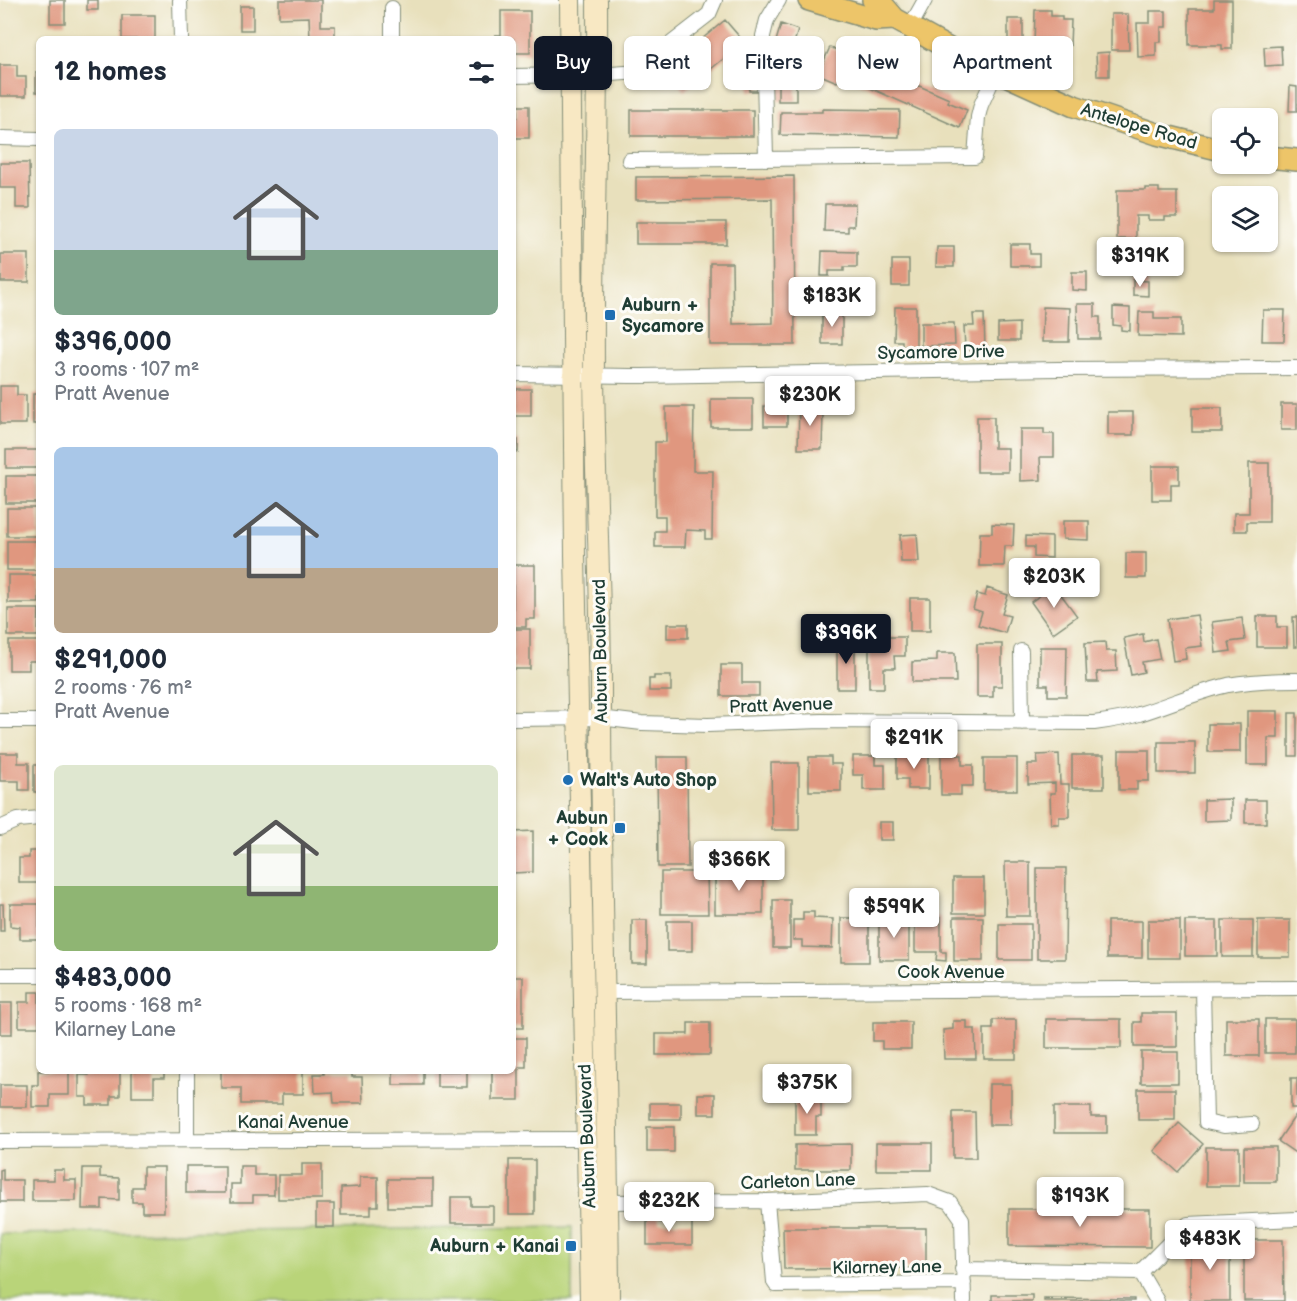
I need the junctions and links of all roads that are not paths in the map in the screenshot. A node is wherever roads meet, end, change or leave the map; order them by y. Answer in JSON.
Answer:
{"nodes":[{"id":1,"x":180,"y":0,"type":"edge"},
{"id":2,"x":570,"y":0,"type":"edge"},
{"id":3,"x":597,"y":0,"type":"edge"},
{"id":4,"x":715,"y":0,"type":"edge"},
{"id":5,"x":779,"y":0,"type":"edge"},
{"id":6,"x":809,"y":0,"type":"edge"},
{"id":7,"x":873,"y":0,"type":"edge"},
{"id":8,"x":926,"y":0,"type":"edge"},
{"id":9,"x":392,"y":8,"type":"dead end"},
{"id":10,"x":902,"y":23,"type":"junction"},
{"id":11,"x":181,"y":36,"type":"edge"},
{"id":12,"x":392,"y":36,"type":"edge"},
{"id":13,"x":570,"y":36,"type":"edge"},
{"id":14,"x":597,"y":36,"type":"edge"},
{"id":15,"x":932,"y":39,"type":"edge"},
{"id":16,"x":612,"y":74,"type":"edge"},
{"id":17,"x":516,"y":76,"type":"edge"},
{"id":18,"x":534,"y":76,"type":"edge"},
{"id":19,"x":571,"y":90,"type":"edge"},
{"id":20,"x":598,"y":90,"type":"edge"},
{"id":21,"x":988,"y":90,"type":"edge"},
{"id":22,"x":1037,"y":90,"type":"edge"},
{"id":23,"x":0,"y":138,"type":"edge"},
{"id":24,"x":36,"y":139,"type":"edge"},
{"id":25,"x":1212,"y":148,"type":"edge"},
{"id":26,"x":766,"y":158,"type":"junction"},
{"id":27,"x":1278,"y":158,"type":"edge"},
{"id":28,"x":629,"y":160,"type":"dead end"},
{"id":29,"x":1297,"y":160,"type":"edge"},
{"id":30,"x":1297,"y":368,"type":"edge"},
{"id":31,"x":573,"y":373,"type":"junction"},
{"id":32,"x":516,"y":374,"type":"edge"},
{"id":33,"x":594,"y":376,"type":"junction"},
{"id":34,"x":1021,"y":651,"type":"dead end"},
{"id":35,"x":1297,"y":680,"type":"edge"},
{"id":36,"x":578,"y":718,"type":"junction"},
{"id":37,"x":600,"y":718,"type":"junction"},
{"id":38,"x":516,"y":720,"type":"edge"},
{"id":39,"x":0,"y":721,"type":"edge"},
{"id":40,"x":36,"y":721,"type":"edge"},
{"id":41,"x":1022,"y":723,"type":"junction"},
{"id":42,"x":36,"y":818,"type":"edge"},
{"id":43,"x":0,"y":828,"type":"edge"},
{"id":44,"x":580,"y":864,"type":"junction"},
{"id":45,"x":0,"y":975,"type":"edge"},
{"id":46,"x":36,"y":975,"type":"edge"},
{"id":47,"x":1297,"y":988,"type":"edge"},
{"id":48,"x":1203,"y":989,"type":"junction"},
{"id":49,"x":604,"y":992,"type":"junction"},
{"id":50,"x":187,"y":1074,"type":"edge"},
{"id":51,"x":1252,"y":1124,"type":"dead end"},
{"id":52,"x":586,"y":1139,"type":"junction"},
{"id":53,"x":188,"y":1140,"type":"junction"},
{"id":54,"x":0,"y":1141,"type":"edge"},
{"id":55,"x":767,"y":1201,"type":"junction"},
{"id":56,"x":588,"y":1202,"type":"junction"},
{"id":57,"x":609,"y":1202,"type":"junction"},
{"id":58,"x":1297,"y":1219,"type":"edge"},
{"id":59,"x":1140,"y":1272,"type":"junction"},
{"id":60,"x":963,"y":1276,"type":"junction"},
{"id":61,"x":590,"y":1301,"type":"edge"},
{"id":62,"x":609,"y":1301,"type":"edge"},
{"id":63,"x":964,"y":1301,"type":"edge"},
{"id":64,"x":1157,"y":1301,"type":"edge"}],
"edges":[{"from":1,"to":11,"type":"street"},
{"from":2,"to":13,"type":"main road","name":"Auburn Boulevard"},
{"from":3,"to":14,"type":"main road","name":"Auburn Boulevard"},
{"from":4,"to":16,"type":"street"},
{"from":5,"to":26,"type":"street"},
{"from":6,"to":10,"type":"main road","name":"Antelope Road"},
{"from":7,"to":10,"type":"main road","name":"Antelope Road"},
{"from":8,"to":10,"type":"street"},
{"from":9,"to":12,"type":"street"},
{"from":10,"to":15,"type":"main road","name":"Antelope Road"},
{"from":17,"to":18,"type":"street"},
{"from":19,"to":31,"type":"main road","name":"Auburn Boulevard"},
{"from":20,"to":33,"type":"main road","name":"Auburn Boulevard"},
{"from":21,"to":26,"type":"street"},
{"from":22,"to":25,"type":"main road","name":"Antelope Road"},
{"from":23,"to":24,"type":"street"},
{"from":26,"to":28,"type":"street"},
{"from":27,"to":29,"type":"main road"},
{"from":30,"to":33,"type":"street","name":"Sycamore Drive"},
{"from":31,"to":32,"type":"street","name":"Sycamore Drive"},
{"from":31,"to":33,"type":"street","name":"Sycamore Drive"},
{"from":31,"to":36,"type":"main road","name":"Auburn Boulevard"},
{"from":33,"to":37,"type":"main road","name":"Auburn Boulevard"},
{"from":34,"to":41,"type":"street"},
{"from":35,"to":41,"type":"street","name":"Pratt Avenue"},
{"from":36,"to":37,"type":"street","name":"Pratt Avenue"},
{"from":36,"to":38,"type":"street","name":"Pratt Avenue"},
{"from":36,"to":44,"type":"main road","name":"Auburn Boulevard"},
{"from":37,"to":41,"type":"street","name":"Pratt Avenue"},
{"from":37,"to":49,"type":"main road","name":"Auburn Boulevard"},
{"from":39,"to":40,"type":"street"},
{"from":42,"to":43,"type":"street"},
{"from":44,"to":49,"type":"main road"},
{"from":44,"to":52,"type":"main road","name":"Auburn Boulevard"},
{"from":45,"to":46,"type":"street"},
{"from":47,"to":48,"type":"street","name":"Cook Avenue"},
{"from":48,"to":49,"type":"street","name":"Cook Avenue"},
{"from":48,"to":51,"type":"street"},
{"from":49,"to":57,"type":"main road","name":"Auburn Boulevard"},
{"from":50,"to":53,"type":"street"},
{"from":52,"to":53,"type":"street","name":"Kanai Avenue"},
{"from":52,"to":56,"type":"main road","name":"Auburn Boulevard"},
{"from":53,"to":54,"type":"street","name":"Kanai Avenue"},
{"from":55,"to":57,"type":"street","name":"Carleton Lane"},
{"from":55,"to":60,"type":"street","name":"Carleton Lane"},
{"from":55,"to":60,"type":"street","name":"Kilarney Lane"},
{"from":56,"to":57,"type":"street","name":"Carleton Lane"},
{"from":56,"to":61,"type":"main road","name":"Auburn Boulevard"},
{"from":57,"to":62,"type":"main road","name":"Auburn Boulevard"},
{"from":58,"to":59,"type":"street"},
{"from":59,"to":60,"type":"street","name":"Kilarney Lane"},
{"from":59,"to":64,"type":"street"},
{"from":60,"to":63,"type":"street"}]}
